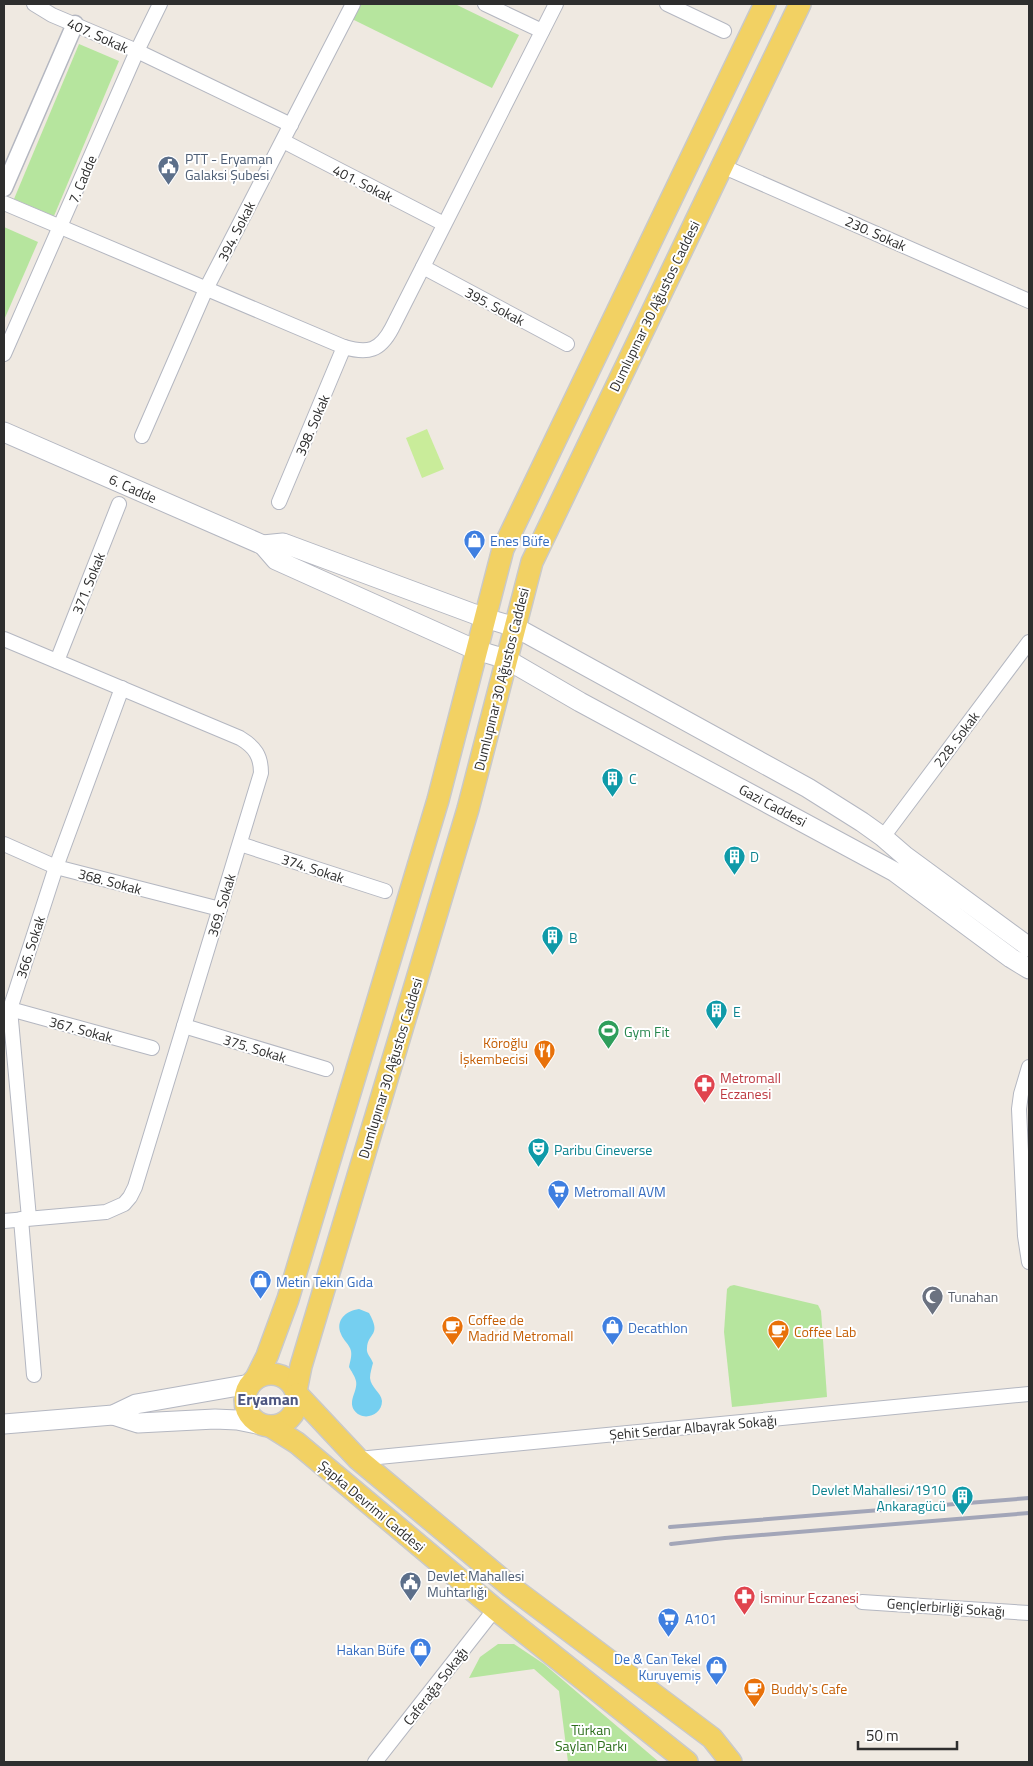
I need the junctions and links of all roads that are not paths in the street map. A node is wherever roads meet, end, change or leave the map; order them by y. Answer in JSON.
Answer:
{"nodes":[{"id":1,"x":34,"y":4,"type":"edge"},
{"id":2,"x":160,"y":4,"type":"edge"},
{"id":3,"x":353,"y":4,"type":"edge"},
{"id":4,"x":486,"y":4,"type":"edge"},
{"id":5,"x":556,"y":4,"type":"edge"},
{"id":6,"x":668,"y":4,"type":"edge"},
{"id":7,"x":765,"y":4,"type":"edge"},
{"id":8,"x":800,"y":4,"type":"edge"},
{"id":9,"x":75,"y":24,"type":"junction"},
{"id":10,"x":542,"y":31,"type":"junction"},
{"id":11,"x":724,"y":31,"type":"dead end"},
{"id":12,"x":137,"y":51,"type":"junction"},
{"id":13,"x":291,"y":125,"type":"junction"},
{"id":14,"x":283,"y":141,"type":"junction"},
{"id":15,"x":722,"y":166,"type":"junction"},
{"id":16,"x":4,"y":188,"type":"edge"},
{"id":17,"x":4,"y":203,"type":"edge"},
{"id":18,"x":444,"y":224,"type":"junction"},
{"id":19,"x":61,"y":227,"type":"junction"},
{"id":20,"x":423,"y":267,"type":"junction"},
{"id":21,"x":206,"y":289,"type":"junction"},
{"id":22,"x":1029,"y":301,"type":"edge"},
{"id":23,"x":567,"y":344,"type":"dead end"},
{"id":24,"x":344,"y":347,"type":"junction"},
{"id":25,"x":4,"y":354,"type":"edge"},
{"id":26,"x":4,"y":432,"type":"edge"},
{"id":27,"x":142,"y":436,"type":"dead end"},
{"id":28,"x":279,"y":502,"type":"dead end"},
{"id":29,"x":119,"y":504,"type":"dead end"},
{"id":30,"x":263,"y":545,"type":"junction"},
{"id":31,"x":485,"y":618,"type":"junction"},
{"id":32,"x":515,"y":627,"type":"junction"},
{"id":33,"x":4,"y":639,"type":"edge"},
{"id":34,"x":1029,"y":642,"type":"edge"},
{"id":35,"x":476,"y":650,"type":"junction"},
{"id":36,"x":506,"y":659,"type":"junction"},
{"id":37,"x":57,"y":661,"type":"junction"},
{"id":38,"x":122,"y":688,"type":"junction"},
{"id":39,"x":837,"y":806,"type":"junction"},
{"id":40,"x":822,"y":832,"type":"junction"},
{"id":41,"x":883,"y":837,"type":"junction"},
{"id":42,"x":4,"y":844,"type":"edge"},
{"id":43,"x":240,"y":844,"type":"junction"},
{"id":44,"x":56,"y":867,"type":"junction"},
{"id":45,"x":385,"y":891,"type":"dead end"},
{"id":46,"x":220,"y":909,"type":"junction"},
{"id":47,"x":1029,"y":947,"type":"edge"},
{"id":48,"x":1029,"y":969,"type":"edge"},
{"id":49,"x":10,"y":1009,"type":"junction"},
{"id":50,"x":4,"y":1024,"type":"edge"},
{"id":51,"x":184,"y":1026,"type":"junction"},
{"id":52,"x":152,"y":1048,"type":"dead end"},
{"id":53,"x":1029,"y":1067,"type":"edge"},
{"id":54,"x":326,"y":1069,"type":"dead end"},
{"id":55,"x":25,"y":1219,"type":"junction"},
{"id":56,"x":4,"y":1221,"type":"edge"},
{"id":57,"x":1029,"y":1262,"type":"edge"},
{"id":58,"x":34,"y":1375,"type":"dead end"},
{"id":59,"x":253,"y":1381,"type":"junction"},
{"id":60,"x":296,"y":1392,"type":"junction"},
{"id":61,"x":1029,"y":1394,"type":"edge"},
{"id":62,"x":113,"y":1415,"type":"junction"},
{"id":63,"x":4,"y":1424,"type":"edge"},
{"id":64,"x":266,"y":1426,"type":"junction"},
{"id":65,"x":358,"y":1459,"type":"junction"},
{"id":66,"x":511,"y":1587,"type":"junction"},
{"id":67,"x":862,"y":1602,"type":"dead end"},
{"id":68,"x":495,"y":1609,"type":"junction"},
{"id":69,"x":1029,"y":1613,"type":"edge"},
{"id":70,"x":375,"y":1762,"type":"edge"},
{"id":71,"x":687,"y":1762,"type":"edge"},
{"id":72,"x":731,"y":1762,"type":"edge"}],
"edges":[{"from":1,"to":9,"type":"street","name":"407. Sokak"},
{"from":2,"to":12,"type":"street","name":"7. Cadde"},
{"from":3,"to":13,"type":"street","name":"394. Sokak"},
{"from":4,"to":10,"type":"street"},
{"from":5,"to":10,"type":"street"},
{"from":6,"to":11,"type":"street"},
{"from":7,"to":31,"type":"main road"},
{"from":8,"to":15,"type":"main road","name":"Dumlupınar 30 Ağustos Caddesi"},
{"from":9,"to":12,"type":"street","name":"407. Sokak"},
{"from":9,"to":16,"type":"street"},
{"from":10,"to":18,"type":"street"},
{"from":12,"to":13,"type":"street"},
{"from":12,"to":19,"type":"street","name":"7. Cadde"},
{"from":13,"to":14,"type":"street","name":"394. Sokak"},
{"from":14,"to":18,"type":"street","name":"401. Sokak"},
{"from":14,"to":21,"type":"street","name":"394. Sokak"},
{"from":15,"to":22,"type":"street","name":"230. Sokak"},
{"from":15,"to":32,"type":"main road","name":"Dumlupınar 30 Ağustos Caddesi"},
{"from":17,"to":19,"type":"street"},
{"from":18,"to":20,"type":"street"},
{"from":19,"to":21,"type":"street"},
{"from":19,"to":25,"type":"street","name":"7. Cadde"},
{"from":20,"to":23,"type":"street","name":"395. Sokak"},
{"from":20,"to":24,"type":"street"},
{"from":21,"to":24,"type":"street"},
{"from":21,"to":27,"type":"street","name":"394. Sokak"},
{"from":24,"to":28,"type":"street","name":"398. Sokak"},
{"from":26,"to":30,"type":"main road","name":"6. Cadde"},
{"from":29,"to":37,"type":"street","name":"371. Sokak"},
{"from":30,"to":31,"type":"main road","name":"6. Cadde"},
{"from":30,"to":35,"type":"main road","name":"6. Cadde"},
{"from":31,"to":32,"type":"main road","name":"6. Cadde"},
{"from":31,"to":35,"type":"main road"},
{"from":32,"to":36,"type":"main road","name":"Dumlupınar 30 Ağustos Caddesi"},
{"from":32,"to":39,"type":"main road"},
{"from":33,"to":37,"type":"street","name":"369. Sokak"},
{"from":34,"to":41,"type":"street","name":"228. Sokak"},
{"from":35,"to":36,"type":"main road","name":"6. Cadde"},
{"from":35,"to":59,"type":"main road"},
{"from":36,"to":40,"type":"main road","name":"Gazi Caddesi"},
{"from":36,"to":60,"type":"main road","name":"Dumlupınar 30 Ağustos Caddesi"},
{"from":37,"to":38,"type":"street","name":"369. Sokak"},
{"from":38,"to":43,"type":"street","name":"369. Sokak"},
{"from":38,"to":44,"type":"street","name":"366. Sokak"},
{"from":39,"to":40,"type":"main road"},
{"from":39,"to":41,"type":"main road"},
{"from":40,"to":48,"type":"main road","name":"Gazi Caddesi"},
{"from":41,"to":47,"type":"main road"},
{"from":42,"to":44,"type":"street","name":"368. Sokak"},
{"from":43,"to":45,"type":"street","name":"374. Sokak"},
{"from":43,"to":46,"type":"street","name":"369. Sokak"},
{"from":44,"to":46,"type":"street","name":"368. Sokak"},
{"from":44,"to":49,"type":"street","name":"366. Sokak"},
{"from":46,"to":51,"type":"street","name":"369. Sokak"},
{"from":49,"to":50,"type":"street"},
{"from":49,"to":52,"type":"street","name":"367. Sokak"},
{"from":49,"to":55,"type":"street","name":"366. Sokak"},
{"from":51,"to":54,"type":"street","name":"375. Sokak"},
{"from":51,"to":55,"type":"street","name":"369. Sokak"},
{"from":53,"to":57,"type":"street"},
{"from":55,"to":56,"type":"street","name":"369. Sokak"},
{"from":55,"to":58,"type":"street","name":"366. Sokak"},
{"from":59,"to":60,"type":"main road"},
{"from":59,"to":62,"type":"main road"},
{"from":59,"to":64,"type":"main road"},
{"from":60,"to":64,"type":"main road"},
{"from":60,"to":65,"type":"main road","name":"Şapka Devrimi Caddesi"},
{"from":61,"to":65,"type":"street","name":"Şehit Serdar Albayrak Sokağı"},
{"from":62,"to":63,"type":"main road"},
{"from":62,"to":64,"type":"main road"},
{"from":64,"to":68,"type":"main road","name":"Şapka Devrimi Caddesi"},
{"from":65,"to":66,"type":"main road","name":"Şapka Devrimi Caddesi"},
{"from":66,"to":68,"type":"main road"},
{"from":66,"to":72,"type":"main road","name":"Şapka Devrimi Caddesi"},
{"from":67,"to":69,"type":"street","name":"Gençlerbirliği Sokağı"},
{"from":68,"to":70,"type":"street","name":"Caferağa Sokağı"},
{"from":68,"to":71,"type":"main road","name":"Şapka Devrimi Caddesi"}]}
